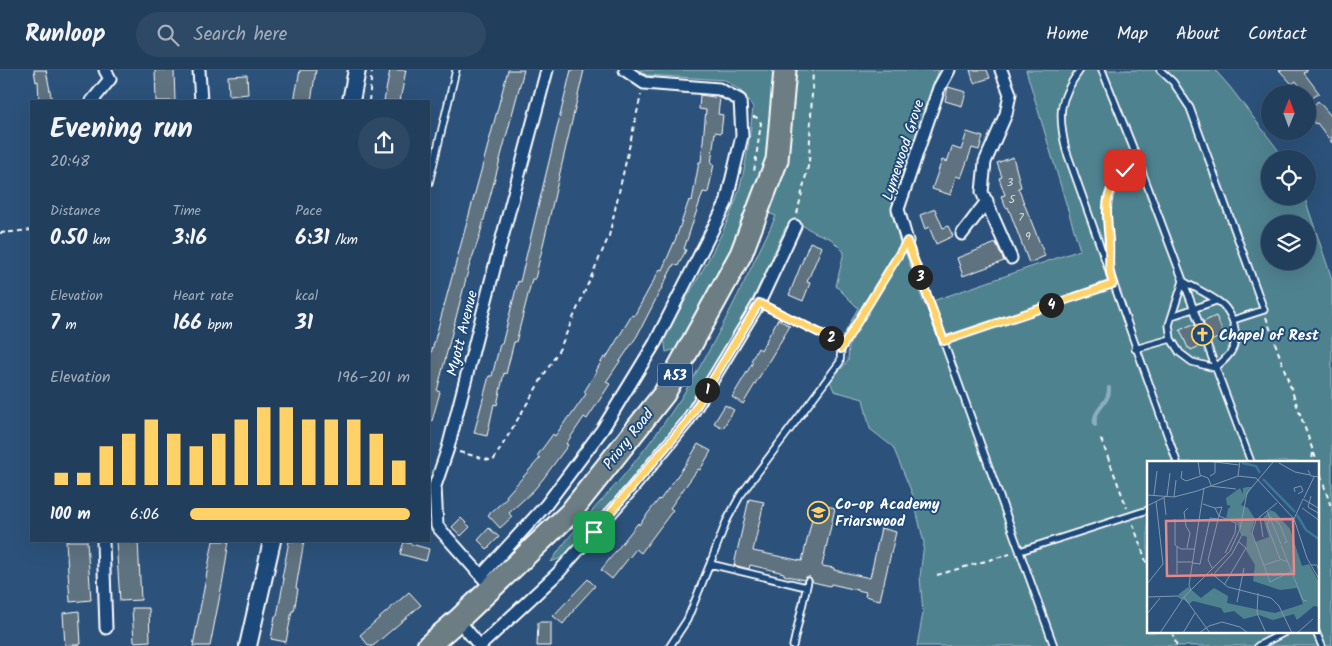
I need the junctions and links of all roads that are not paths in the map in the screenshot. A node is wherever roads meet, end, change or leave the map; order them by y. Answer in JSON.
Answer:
{"nodes":[{"id":1,"x":105,"y":70,"type":"edge"},
{"id":2,"x":199,"y":70,"type":"edge"},
{"id":3,"x":357,"y":70,"type":"edge"},
{"id":4,"x":456,"y":70,"type":"edge"},
{"id":5,"x":547,"y":70,"type":"edge"},
{"id":6,"x":625,"y":70,"type":"edge"},
{"id":7,"x":785,"y":70,"type":"edge"},
{"id":8,"x":949,"y":70,"type":"edge"},
{"id":9,"x":1001,"y":70,"type":"edge"},
{"id":10,"x":1080,"y":70,"type":"edge"},
{"id":11,"x":1102,"y":70,"type":"edge"},
{"id":12,"x":1160,"y":70,"type":"edge"},
{"id":13,"x":93,"y":100,"type":"edge"},
{"id":14,"x":201,"y":100,"type":"edge"},
{"id":15,"x":351,"y":100,"type":"edge"},
{"id":16,"x":1134,"y":150,"type":"junction"},
{"id":17,"x":430,"y":179,"type":"edge"},
{"id":18,"x":987,"y":201,"type":"junction"},
{"id":19,"x":795,"y":226,"type":"road end"},
{"id":20,"x":962,"y":234,"type":"dead end"},
{"id":21,"x":907,"y":241,"type":"joint"},
{"id":22,"x":1011,"y":258,"type":"dead end"},
{"id":23,"x":1108,"y":270,"type":"junction"},
{"id":24,"x":1183,"y":281,"type":"junction"},
{"id":25,"x":1216,"y":301,"type":"junction"},
{"id":26,"x":759,"y":303,"type":"junction"},
{"id":27,"x":1193,"y":308,"type":"junction"},
{"id":28,"x":1172,"y":316,"type":"junction"},
{"id":29,"x":1233,"y":320,"type":"junction"},
{"id":30,"x":1202,"y":331,"type":"dead end"},
{"id":31,"x":1170,"y":339,"type":"junction"},
{"id":32,"x":1205,"y":339,"type":"dead end"},
{"id":33,"x":1136,"y":349,"type":"junction"},
{"id":34,"x":1215,"y":368,"type":"junction"},
{"id":35,"x":1177,"y":461,"type":"edge"},
{"id":36,"x":1251,"y":461,"type":"edge"},
{"id":37,"x":1147,"y":510,"type":"edge"},
{"id":38,"x":103,"y":542,"type":"edge"},
{"id":39,"x":272,"y":542,"type":"edge"},
{"id":40,"x":1020,"y":551,"type":"junction"},
{"id":41,"x":710,"y":564,"type":"junction"},
{"id":42,"x":808,"y":580,"type":"dead end"},
{"id":43,"x":486,"y":581,"type":"junction"},
{"id":44,"x":806,"y":587,"type":"junction"},
{"id":45,"x":458,"y":620,"type":"junction"},
{"id":46,"x":106,"y":628,"type":"dead end"},
{"id":47,"x":1282,"y":634,"type":"edge"},
{"id":48,"x":1317,"y":634,"type":"edge"},
{"id":49,"x":248,"y":646,"type":"edge"},
{"id":50,"x":428,"y":646,"type":"edge"},
{"id":51,"x":480,"y":646,"type":"edge"},
{"id":52,"x":670,"y":646,"type":"edge"},
{"id":53,"x":793,"y":646,"type":"edge"},
{"id":54,"x":1054,"y":646,"type":"edge"},
{"id":55,"x":1258,"y":646,"type":"edge"},
{"id":56,"x":1322,"y":646,"type":"edge"}],
"edges":[{"from":1,"to":13,"type":"street"},
{"from":2,"to":14,"type":"street"},
{"from":3,"to":15,"type":"main road"},
{"from":4,"to":17,"type":"lane"},
{"from":5,"to":43,"type":"street","name":"Myott Avenue"},
{"from":6,"to":43,"type":"street","name":"Priory Road"},
{"from":7,"to":43,"type":"highway","name":"Priory Road","number":"A53"},
{"from":8,"to":21,"type":"street","name":"Lymewood Grove"},
{"from":9,"to":18,"type":"street"},
{"from":10,"to":23,"type":"lane"},
{"from":11,"to":16,"type":"lane"},
{"from":12,"to":29,"type":"lane"},
{"from":16,"to":23,"type":"lane"},
{"from":16,"to":24,"type":"lane"},
{"from":18,"to":20,"type":"street"},
{"from":18,"to":22,"type":"street"},
{"from":19,"to":26,"type":"street"},
{"from":21,"to":40,"type":"lane"},
{"from":23,"to":33,"type":"lane"},
{"from":24,"to":25,"type":"lane"},
{"from":24,"to":27,"type":"lane"},
{"from":24,"to":28,"type":"lane"},
{"from":25,"to":27,"type":"lane"},
{"from":25,"to":29,"type":"lane"},
{"from":26,"to":41,"type":"lane"},
{"from":26,"to":51,"type":"street"},
{"from":27,"to":28,"type":"lane"},
{"from":27,"to":30,"type":"lane"},
{"from":28,"to":31,"type":"lane"},
{"from":29,"to":34,"type":"lane"},
{"from":31,"to":33,"type":"lane"},
{"from":31,"to":34,"type":"lane"},
{"from":32,"to":34,"type":"lane"},
{"from":33,"to":35,"type":"lane"},
{"from":34,"to":36,"type":"lane"},
{"from":37,"to":40,"type":"lane"},
{"from":38,"to":46,"type":"street"},
{"from":39,"to":49,"type":"main road"},
{"from":40,"to":54,"type":"lane"},
{"from":41,"to":44,"type":"lane"},
{"from":41,"to":52,"type":"lane"},
{"from":42,"to":44,"type":"lane"},
{"from":43,"to":45,"type":"highway","name":"Priory Road","number":"A53"},
{"from":44,"to":53,"type":"lane"},
{"from":45,"to":50,"type":"highway","name":"Priory Road","number":"A53"},
{"from":45,"to":51,"type":"street"},
{"from":47,"to":55,"type":"lane"},
{"from":48,"to":56,"type":"lane"}]}
